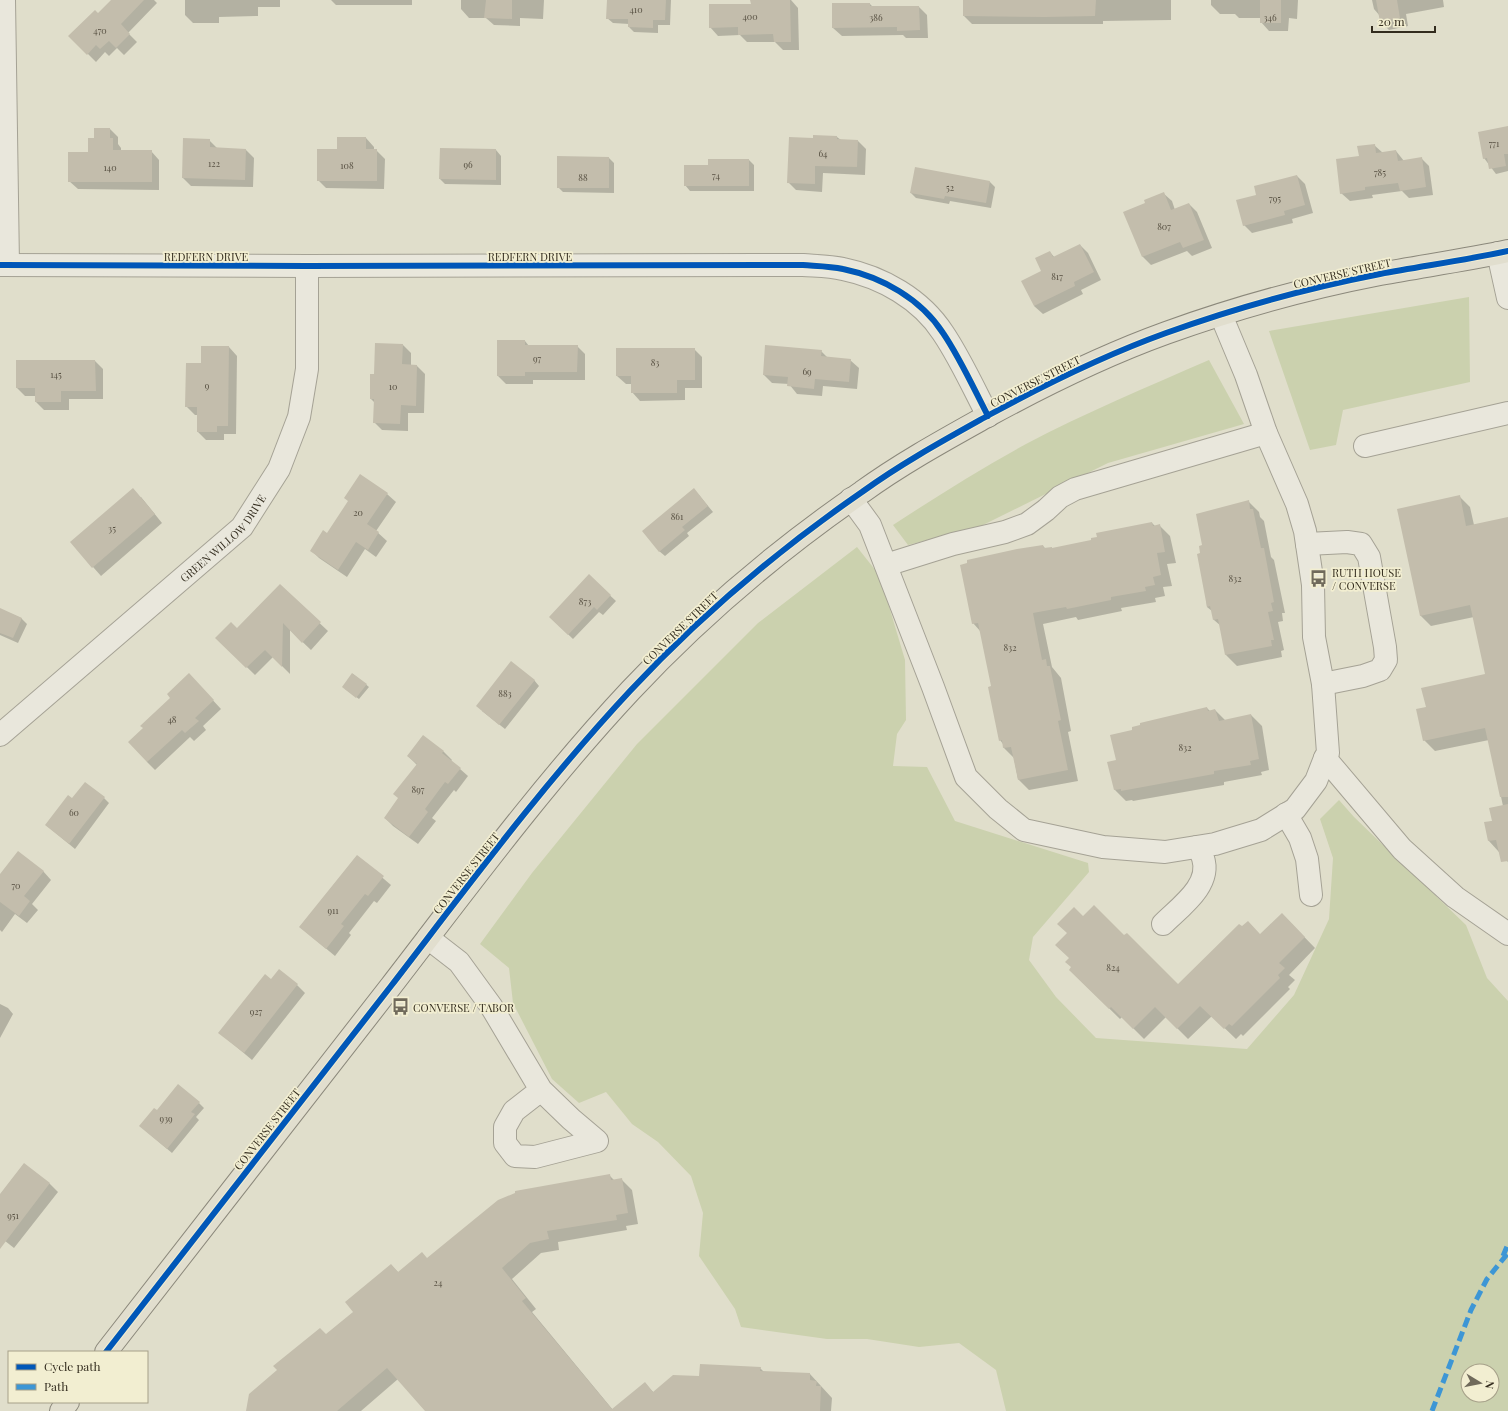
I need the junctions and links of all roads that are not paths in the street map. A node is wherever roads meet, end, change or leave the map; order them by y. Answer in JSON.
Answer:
{"nodes":[{"id":1,"x":4,"y":0,"type":"edge"},
{"id":2,"x":1503,"y":252,"type":"edge"},
{"id":3,"x":4,"y":265,"type":"edge"},
{"id":4,"x":307,"y":266,"type":"junction"},
{"id":5,"x":1508,"y":298,"type":"edge"},
{"id":6,"x":1221,"y":315,"type":"junction"},
{"id":7,"x":1508,"y":413,"type":"edge"},
{"id":8,"x":988,"y":416,"type":"junction"},
{"id":9,"x":1266,"y":434,"type":"junction"},
{"id":10,"x":1365,"y":446,"type":"dead end"},
{"id":11,"x":851,"y":499,"type":"junction"},
{"id":12,"x":1307,"y":544,"type":"junction"},
{"id":13,"x":886,"y":565,"type":"junction"},
{"id":14,"x":1323,"y":684,"type":"junction"},
{"id":15,"x":0,"y":735,"type":"edge"},
{"id":16,"x":1325,"y":758,"type":"junction"},
{"id":17,"x":1286,"y":814,"type":"junction"},
{"id":18,"x":1197,"y":847,"type":"junction"},
{"id":19,"x":1311,"y":895,"type":"dead end"},
{"id":20,"x":1163,"y":924,"type":"dead end"},
{"id":21,"x":1508,"y":934,"type":"edge"},
{"id":22,"x":428,"y":938,"type":"junction"},
{"id":23,"x":541,"y":1090,"type":"dead end"},
{"id":24,"x":107,"y":1351,"type":"edge"},
{"id":25,"x":67,"y":1403,"type":"edge"},
{"id":26,"x":61,"y":1411,"type":"edge"}],
"edges":[{"from":1,"to":3,"type":"street"},
{"from":2,"to":5,"type":"street"},
{"from":2,"to":6,"type":"main road","name":"CONVERSE STREET"},
{"from":3,"to":4,"type":"street","name":"REDFERN DRIVE"},
{"from":4,"to":8,"type":"street","name":"REDFERN DRIVE"},
{"from":4,"to":15,"type":"street","name":"GREEN WILLOW DRIVE"},
{"from":6,"to":8,"type":"main road","name":"CONVERSE STREET"},
{"from":6,"to":9,"type":"street"},
{"from":7,"to":10,"type":"street"},
{"from":8,"to":11,"type":"main road","name":"CONVERSE STREET"},
{"from":9,"to":12,"type":"street"},
{"from":9,"to":13,"type":"street"},
{"from":11,"to":13,"type":"street"},
{"from":11,"to":22,"type":"main road","name":"CONVERSE STREET"},
{"from":12,"to":14,"type":"street"},
{"from":12,"to":14,"type":"street"},
{"from":13,"to":18,"type":"street"},
{"from":14,"to":16,"type":"street"},
{"from":16,"to":17,"type":"street"},
{"from":16,"to":21,"type":"street"},
{"from":17,"to":18,"type":"street"},
{"from":17,"to":19,"type":"street"},
{"from":18,"to":20,"type":"street"},
{"from":22,"to":23,"type":"street"},
{"from":22,"to":24,"type":"main road","name":"CONVERSE STREET"},
{"from":25,"to":26,"type":"main road"}]}
